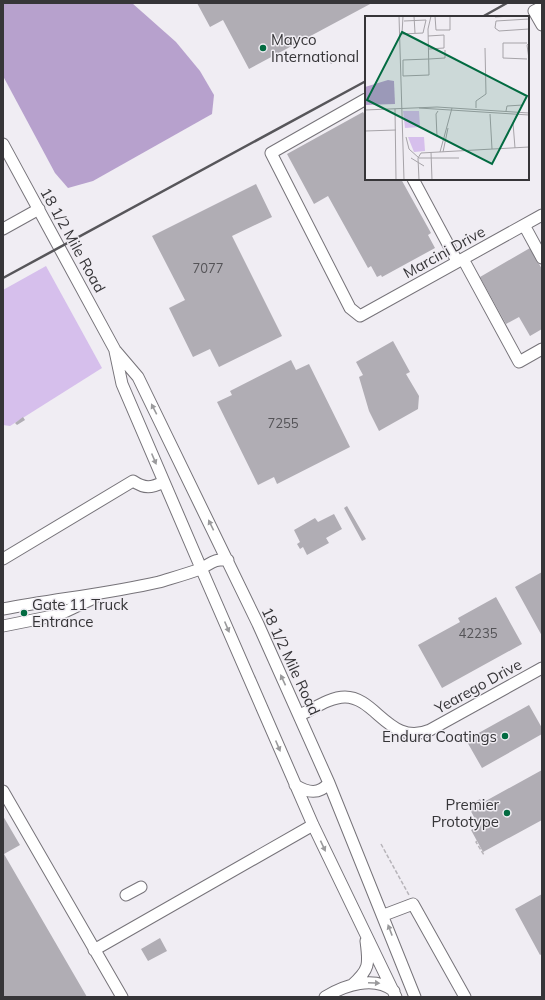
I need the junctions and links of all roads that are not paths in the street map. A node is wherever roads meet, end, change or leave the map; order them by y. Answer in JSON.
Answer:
{"nodes":[{"id":1,"x":542,"y":7,"type":"edge"},
{"id":2,"x":542,"y":25,"type":"edge"},
{"id":3,"x":365,"y":100,"type":"edge"},
{"id":4,"x":3,"y":144,"type":"edge"},
{"id":5,"x":413,"y":180,"type":"edge"},
{"id":6,"x":39,"y":209,"type":"junction"},
{"id":7,"x":542,"y":215,"type":"edge"},
{"id":8,"x":524,"y":225,"type":"junction"},
{"id":9,"x":3,"y":229,"type":"edge"},
{"id":10,"x":542,"y":258,"type":"edge"},
{"id":11,"x":460,"y":260,"type":"junction"},
{"id":12,"x":542,"y":349,"type":"edge"},
{"id":13,"x":115,"y":350,"type":"junction"},
{"id":14,"x":164,"y":482,"type":"junction"},
{"id":15,"x":3,"y":559,"type":"edge"},
{"id":16,"x":228,"y":560,"type":"junction"},
{"id":17,"x":201,"y":568,"type":"junction"},
{"id":18,"x":104,"y":593,"type":"junction"},
{"id":19,"x":3,"y":609,"type":"edge"},
{"id":20,"x":3,"y":626,"type":"edge"},
{"id":21,"x":542,"y":668,"type":"edge"},
{"id":22,"x":300,"y":715,"type":"junction"},
{"id":23,"x":329,"y":783,"type":"junction"},
{"id":24,"x":295,"y":785,"type":"junction"},
{"id":25,"x":3,"y":791,"type":"edge"},
{"id":26,"x":313,"y":825,"type":"junction"},
{"id":27,"x":141,"y":887,"type":"dead end"},
{"id":28,"x":126,"y":895,"type":"dead end"},
{"id":29,"x":384,"y":915,"type":"junction"},
{"id":30,"x":365,"y":931,"type":"junction"},
{"id":31,"x":94,"y":950,"type":"junction"},
{"id":32,"x":352,"y":984,"type":"junction"},
{"id":33,"x":395,"y":994,"type":"edge"},
{"id":34,"x":122,"y":997,"type":"edge"},
{"id":35,"x":325,"y":997,"type":"edge"},
{"id":36,"x":415,"y":997,"type":"edge"},
{"id":37,"x":466,"y":997,"type":"edge"}],
"edges":[{"from":1,"to":2,"type":"street"},
{"from":3,"to":11,"type":"street","name":"Marcini Drive"},
{"from":4,"to":6,"type":"street","name":"18 1/2 Mile Road"},
{"from":5,"to":11,"type":"street"},
{"from":6,"to":9,"type":"street"},
{"from":6,"to":13,"type":"street","name":"18 1/2 Mile Road"},
{"from":7,"to":8,"type":"street","name":"Marcini Drive"},
{"from":8,"to":10,"type":"street"},
{"from":8,"to":11,"type":"street","name":"Marcini Drive"},
{"from":11,"to":12,"type":"street"},
{"from":13,"to":14,"type":"street","name":"18 1/2 Mile Road","one_way":true},
{"from":16,"to":13,"type":"street","name":"18 1/2 Mile Road","one_way":true},
{"from":14,"to":15,"type":"street"},
{"from":14,"to":17,"type":"street","name":"18 1/2 Mile Road"},
{"from":16,"to":17,"type":"street"},
{"from":22,"to":16,"type":"street","name":"18 1/2 Mile Road","one_way":true},
{"from":17,"to":18,"type":"street"},
{"from":17,"to":24,"type":"street","name":"18 1/2 Mile Road","one_way":true},
{"from":18,"to":19,"type":"street"},
{"from":18,"to":20,"type":"street"},
{"from":21,"to":22,"type":"street","name":"Yearego Drive"},
{"from":22,"to":23,"type":"street","name":"18 1/2 Mile Road"},
{"from":23,"to":24,"type":"street"},
{"from":23,"to":29,"type":"street","name":"18 1/2 Mile Road"},
{"from":24,"to":26,"type":"street","name":"18 1/2 Mile Road"},
{"from":25,"to":31,"type":"street"},
{"from":26,"to":30,"type":"street","name":"18 1/2 Mile Road","one_way":true},
{"from":26,"to":31,"type":"street"},
{"from":27,"to":28,"type":"street"},
{"from":36,"to":29,"type":"street","name":"18 1/2 Mile Road","one_way":true},
{"from":29,"to":37,"type":"street"},
{"from":30,"to":32,"type":"street"},
{"from":30,"to":33,"type":"street","name":"18 1/2 Mile Road"},
{"from":31,"to":34,"type":"street"},
{"from":32,"to":33,"type":"street","one_way":true},
{"from":32,"to":35,"type":"street"}]}
